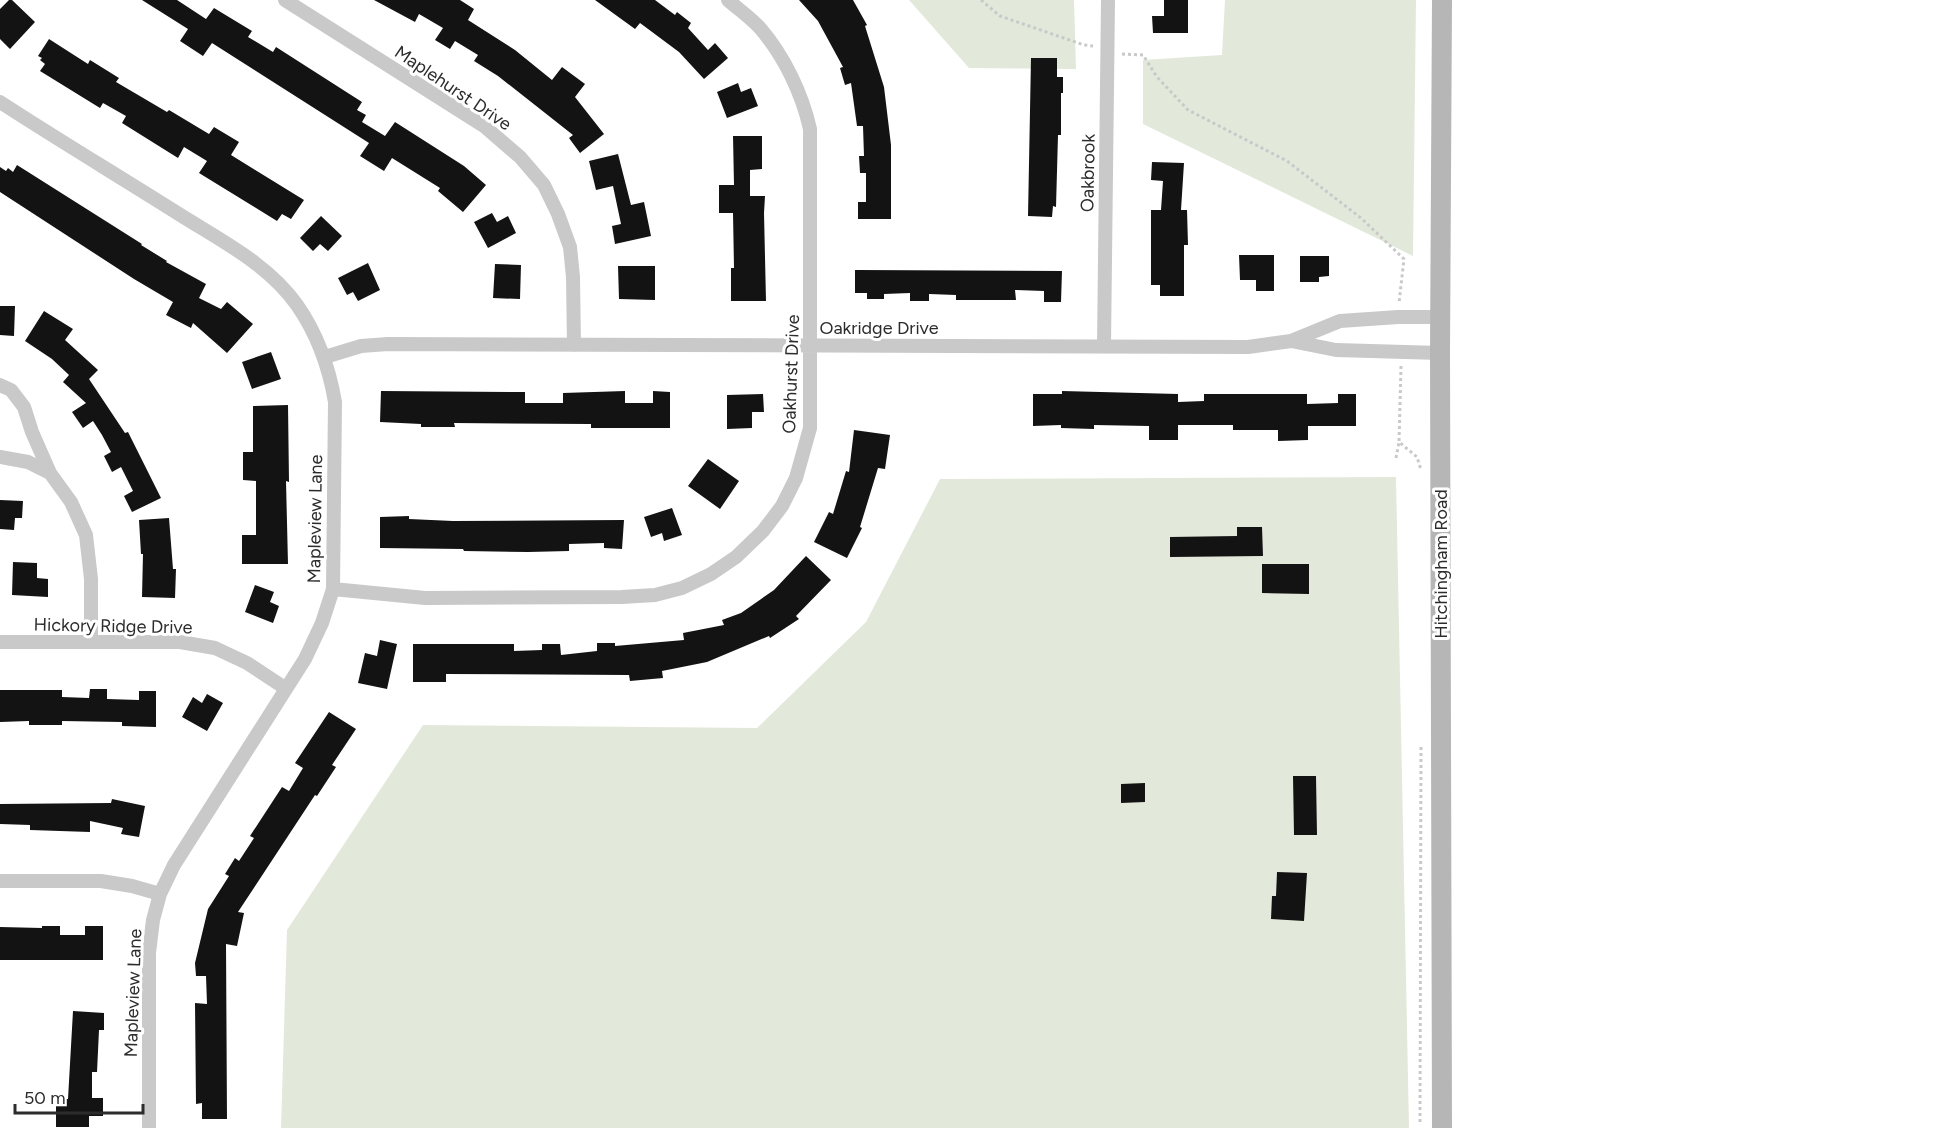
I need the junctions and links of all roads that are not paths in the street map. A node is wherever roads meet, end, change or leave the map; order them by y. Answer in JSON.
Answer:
{"nodes":[{"id":1,"x":285,"y":0,"type":"edge"},
{"id":2,"x":728,"y":0,"type":"edge"},
{"id":3,"x":1108,"y":0,"type":"edge"},
{"id":4,"x":1442,"y":0,"type":"edge"},
{"id":5,"x":0,"y":102,"type":"edge"},
{"id":6,"x":1441,"y":317,"type":"junction"},
{"id":7,"x":1291,"y":341,"type":"junction"},
{"id":8,"x":574,"y":345,"type":"junction"},
{"id":9,"x":811,"y":346,"type":"junction"},
{"id":10,"x":1104,"y":346,"type":"junction"},
{"id":11,"x":1440,"y":353,"type":"junction"},
{"id":12,"x":324,"y":357,"type":"junction"},
{"id":13,"x":0,"y":385,"type":"edge"},
{"id":14,"x":0,"y":457,"type":"edge"},
{"id":15,"x":50,"y":473,"type":"junction"},
{"id":16,"x":333,"y":588,"type":"junction"},
{"id":17,"x":92,"y":641,"type":"junction"},
{"id":18,"x":0,"y":642,"type":"edge"},
{"id":19,"x":285,"y":688,"type":"junction"},
{"id":20,"x":0,"y":881,"type":"edge"},
{"id":21,"x":160,"y":894,"type":"junction"},
{"id":22,"x":148,"y":1128,"type":"edge"},
{"id":23,"x":1442,"y":1128,"type":"edge"}],
"edges":[{"from":1,"to":8,"type":"street","name":"Maplehurst Drive"},
{"from":2,"to":9,"type":"street","name":"Oakhurst Drive"},
{"from":3,"to":10,"type":"street","name":"Oakbrook"},
{"from":4,"to":6,"type":"street","name":"Hitchingham Road"},
{"from":5,"to":12,"type":"street","name":"Mapleview Lane"},
{"from":6,"to":7,"type":"street","name":"Oakridge Drive"},
{"from":6,"to":11,"type":"street","name":"Hitchingham Road"},
{"from":7,"to":10,"type":"street","name":"Oakridge Drive"},
{"from":7,"to":11,"type":"street","name":"Oakridge Drive"},
{"from":8,"to":9,"type":"street","name":"Oakridge Drive"},
{"from":8,"to":12,"type":"street","name":"Oakridge Drive"},
{"from":9,"to":10,"type":"street","name":"Oakridge Drive"},
{"from":9,"to":16,"type":"street","name":"Oakhurst Drive"},
{"from":11,"to":23,"type":"street","name":"Hitchingham Road"},
{"from":12,"to":16,"type":"street","name":"Mapleview Lane"},
{"from":13,"to":15,"type":"street"},
{"from":14,"to":15,"type":"street"},
{"from":15,"to":17,"type":"street"},
{"from":16,"to":19,"type":"street","name":"Mapleview Lane"},
{"from":17,"to":18,"type":"street","name":"Hickory Ridge Drive"},
{"from":17,"to":19,"type":"street","name":"Hickory Ridge Drive"},
{"from":19,"to":21,"type":"street","name":"Mapleview Lane"},
{"from":20,"to":21,"type":"street"},
{"from":21,"to":22,"type":"street","name":"Mapleview Lane"}]}
